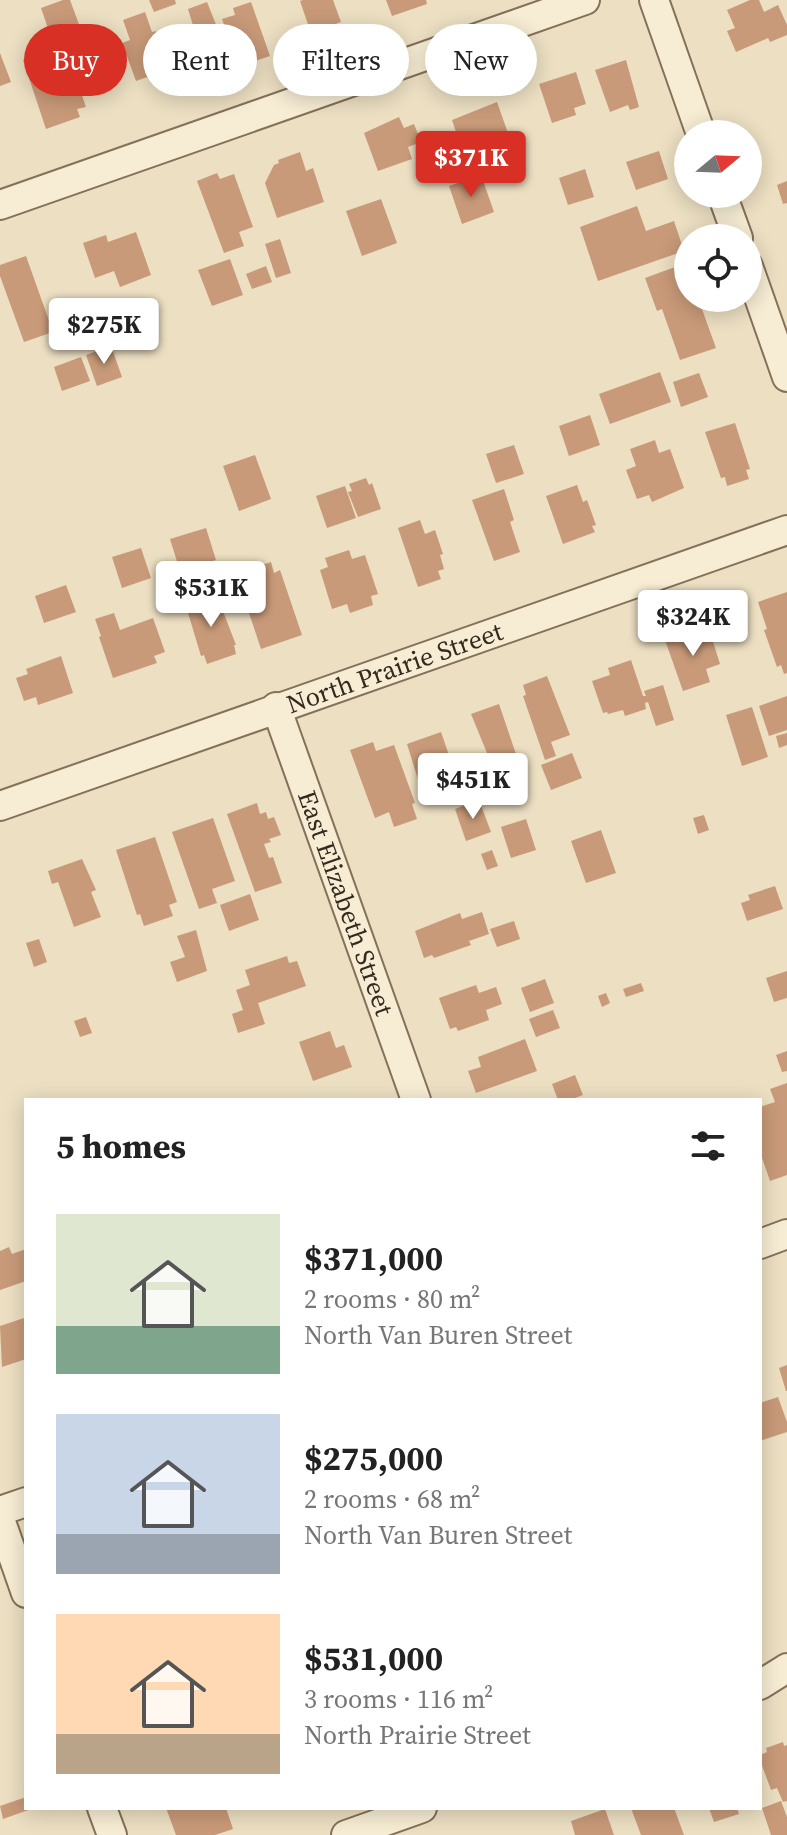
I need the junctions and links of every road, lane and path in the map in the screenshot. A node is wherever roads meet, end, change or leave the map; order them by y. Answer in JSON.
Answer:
{"nodes":[{"id":1,"x":585,"y":0,"type":"edge"},
{"id":2,"x":654,"y":0,"type":"edge"},
{"id":3,"x":696,"y":120,"type":"edge"},
{"id":4,"x":0,"y":205,"type":"edge"},
{"id":5,"x":762,"y":306,"type":"edge"},
{"id":6,"x":787,"y":377,"type":"edge"},
{"id":7,"x":787,"y":530,"type":"edge"},
{"id":8,"x":276,"y":707,"type":"junction"},
{"id":9,"x":0,"y":806,"type":"edge"},
{"id":10,"x":415,"y":1098,"type":"edge"},
{"id":11,"x":787,"y":1234,"type":"edge"},
{"id":12,"x":762,"y":1243,"type":"edge"},
{"id":13,"x":24,"y":1503,"type":"edge"},
{"id":14,"x":0,"y":1511,"type":"edge"},
{"id":15,"x":0,"y":1519,"type":"edge"},
{"id":16,"x":24,"y":1587,"type":"edge"},
{"id":17,"x":787,"y":1668,"type":"edge"},
{"id":18,"x":762,"y":1684,"type":"edge"},
{"id":19,"x":103,"y":1810,"type":"edge"},
{"id":20,"x":416,"y":1810,"type":"edge"},
{"id":21,"x":112,"y":1835,"type":"edge"},
{"id":22,"x":346,"y":1835,"type":"edge"}],
"edges":[{"from":1,"to":4,"type":"street"},
{"from":2,"to":3,"type":"street"},
{"from":5,"to":6,"type":"street"},
{"from":7,"to":8,"type":"street","name":"North Prairie Street"},
{"from":8,"to":9,"type":"street","name":"North Prairie Street"},
{"from":8,"to":10,"type":"street","name":"East Elizabeth Street"},
{"from":11,"to":12,"type":"street"},
{"from":13,"to":14,"type":"street"},
{"from":15,"to":16,"type":"street"},
{"from":17,"to":18,"type":"street"},
{"from":19,"to":21,"type":"street"},
{"from":20,"to":22,"type":"street"}]}
